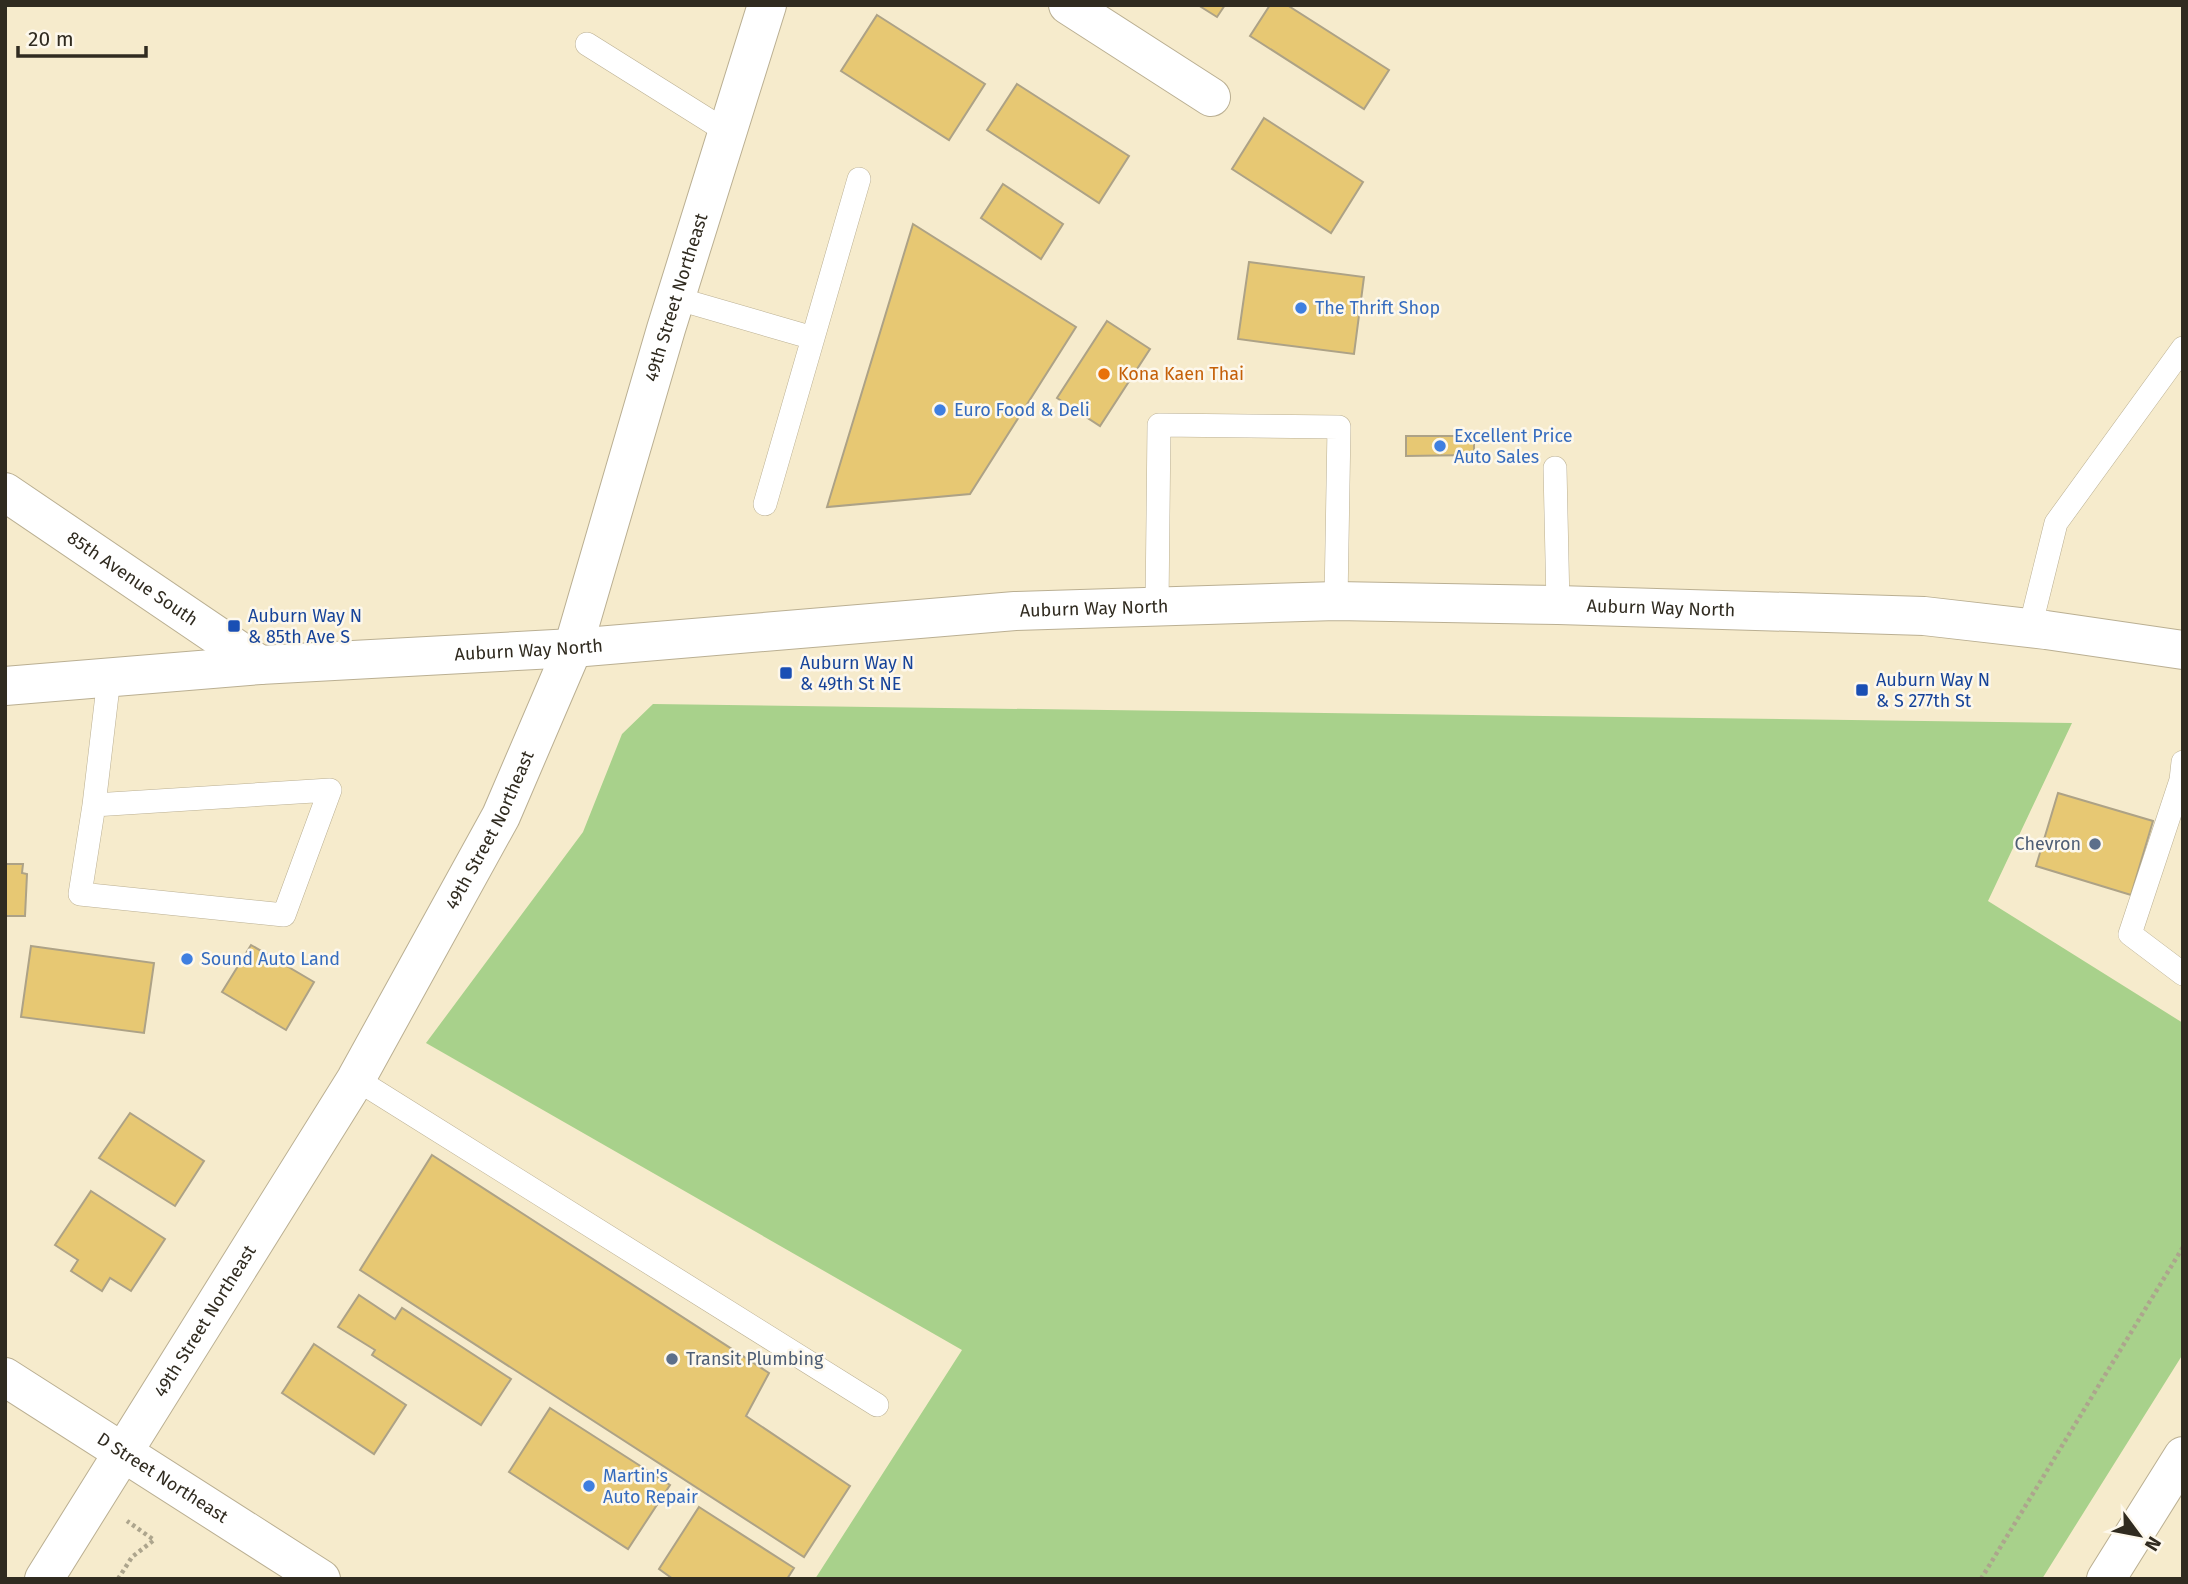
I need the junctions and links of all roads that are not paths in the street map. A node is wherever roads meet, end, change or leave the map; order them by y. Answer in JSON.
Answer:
{"nodes":[{"id":1,"x":767,"y":5,"type":"edge"},
{"id":2,"x":1068,"y":5,"type":"edge"},
{"id":3,"x":587,"y":44,"type":"dead end"},
{"id":4,"x":1211,"y":97,"type":"dead end"},
{"id":5,"x":729,"y":133,"type":"junction"},
{"id":6,"x":859,"y":178,"type":"dead end"},
{"id":7,"x":676,"y":298,"type":"junction"},
{"id":8,"x":813,"y":338,"type":"junction"},
{"id":9,"x":2183,"y":348,"type":"edge"},
{"id":10,"x":1555,"y":468,"type":"dead end"},
{"id":11,"x":5,"y":492,"type":"edge"},
{"id":12,"x":765,"y":504,"type":"dead end"},
{"id":13,"x":1336,"y":601,"type":"junction"},
{"id":14,"x":1558,"y":605,"type":"junction"},
{"id":15,"x":1157,"y":606,"type":"junction"},
{"id":16,"x":2030,"y":628,"type":"junction"},
{"id":17,"x":573,"y":648,"type":"junction"},
{"id":18,"x":2183,"y":650,"type":"edge"},
{"id":19,"x":261,"y":665,"type":"junction"},
{"id":20,"x":109,"y":678,"type":"junction"},
{"id":21,"x":5,"y":686,"type":"edge"},
{"id":22,"x":2182,"y":774,"type":"edge"},
{"id":23,"x":94,"y":805,"type":"junction"},
{"id":24,"x":2183,"y":974,"type":"edge"},
{"id":25,"x":356,"y":1079,"type":"junction"},
{"id":26,"x":5,"y":1377,"type":"edge"},
{"id":27,"x":877,"y":1405,"type":"dead end"},
{"id":28,"x":122,"y":1452,"type":"junction"},
{"id":29,"x":2183,"y":1456,"type":"edge"},
{"id":30,"x":44,"y":1579,"type":"edge"},
{"id":31,"x":321,"y":1579,"type":"edge"},
{"id":32,"x":2106,"y":1579,"type":"edge"}],
"edges":[{"from":1,"to":5,"type":"street","name":"49th Street Northeast"},
{"from":2,"to":4,"type":"street"},
{"from":3,"to":5,"type":"lane"},
{"from":5,"to":7,"type":"street","name":"49th Street Northeast"},
{"from":6,"to":8,"type":"lane"},
{"from":7,"to":8,"type":"lane"},
{"from":7,"to":17,"type":"street","name":"49th Street Northeast"},
{"from":8,"to":12,"type":"lane"},
{"from":9,"to":16,"type":"lane"},
{"from":10,"to":14,"type":"lane"},
{"from":11,"to":19,"type":"street","name":"85th Avenue South"},
{"from":13,"to":14,"type":"street","name":"Auburn Way North"},
{"from":13,"to":15,"type":"street","name":"Auburn Way North"},
{"from":13,"to":15,"type":"lane"},
{"from":14,"to":16,"type":"street","name":"Auburn Way North"},
{"from":15,"to":17,"type":"street","name":"Auburn Way North"},
{"from":16,"to":18,"type":"street","name":"Auburn Way North"},
{"from":17,"to":19,"type":"street","name":"Auburn Way North"},
{"from":17,"to":25,"type":"street","name":"49th Street Northeast"},
{"from":19,"to":20,"type":"street","name":"Auburn Way North"},
{"from":20,"to":21,"type":"street","name":"Auburn Way North"},
{"from":20,"to":23,"type":"lane"},
{"from":22,"to":24,"type":"lane"},
{"from":23,"to":23,"type":"lane"},
{"from":25,"to":27,"type":"lane"},
{"from":25,"to":28,"type":"street","name":"49th Street Northeast"},
{"from":26,"to":28,"type":"street","name":"D Street Northeast"},
{"from":28,"to":30,"type":"street","name":"49th Street Northeast"},
{"from":28,"to":31,"type":"street","name":"D Street Northeast"},
{"from":29,"to":32,"type":"street"}]}
